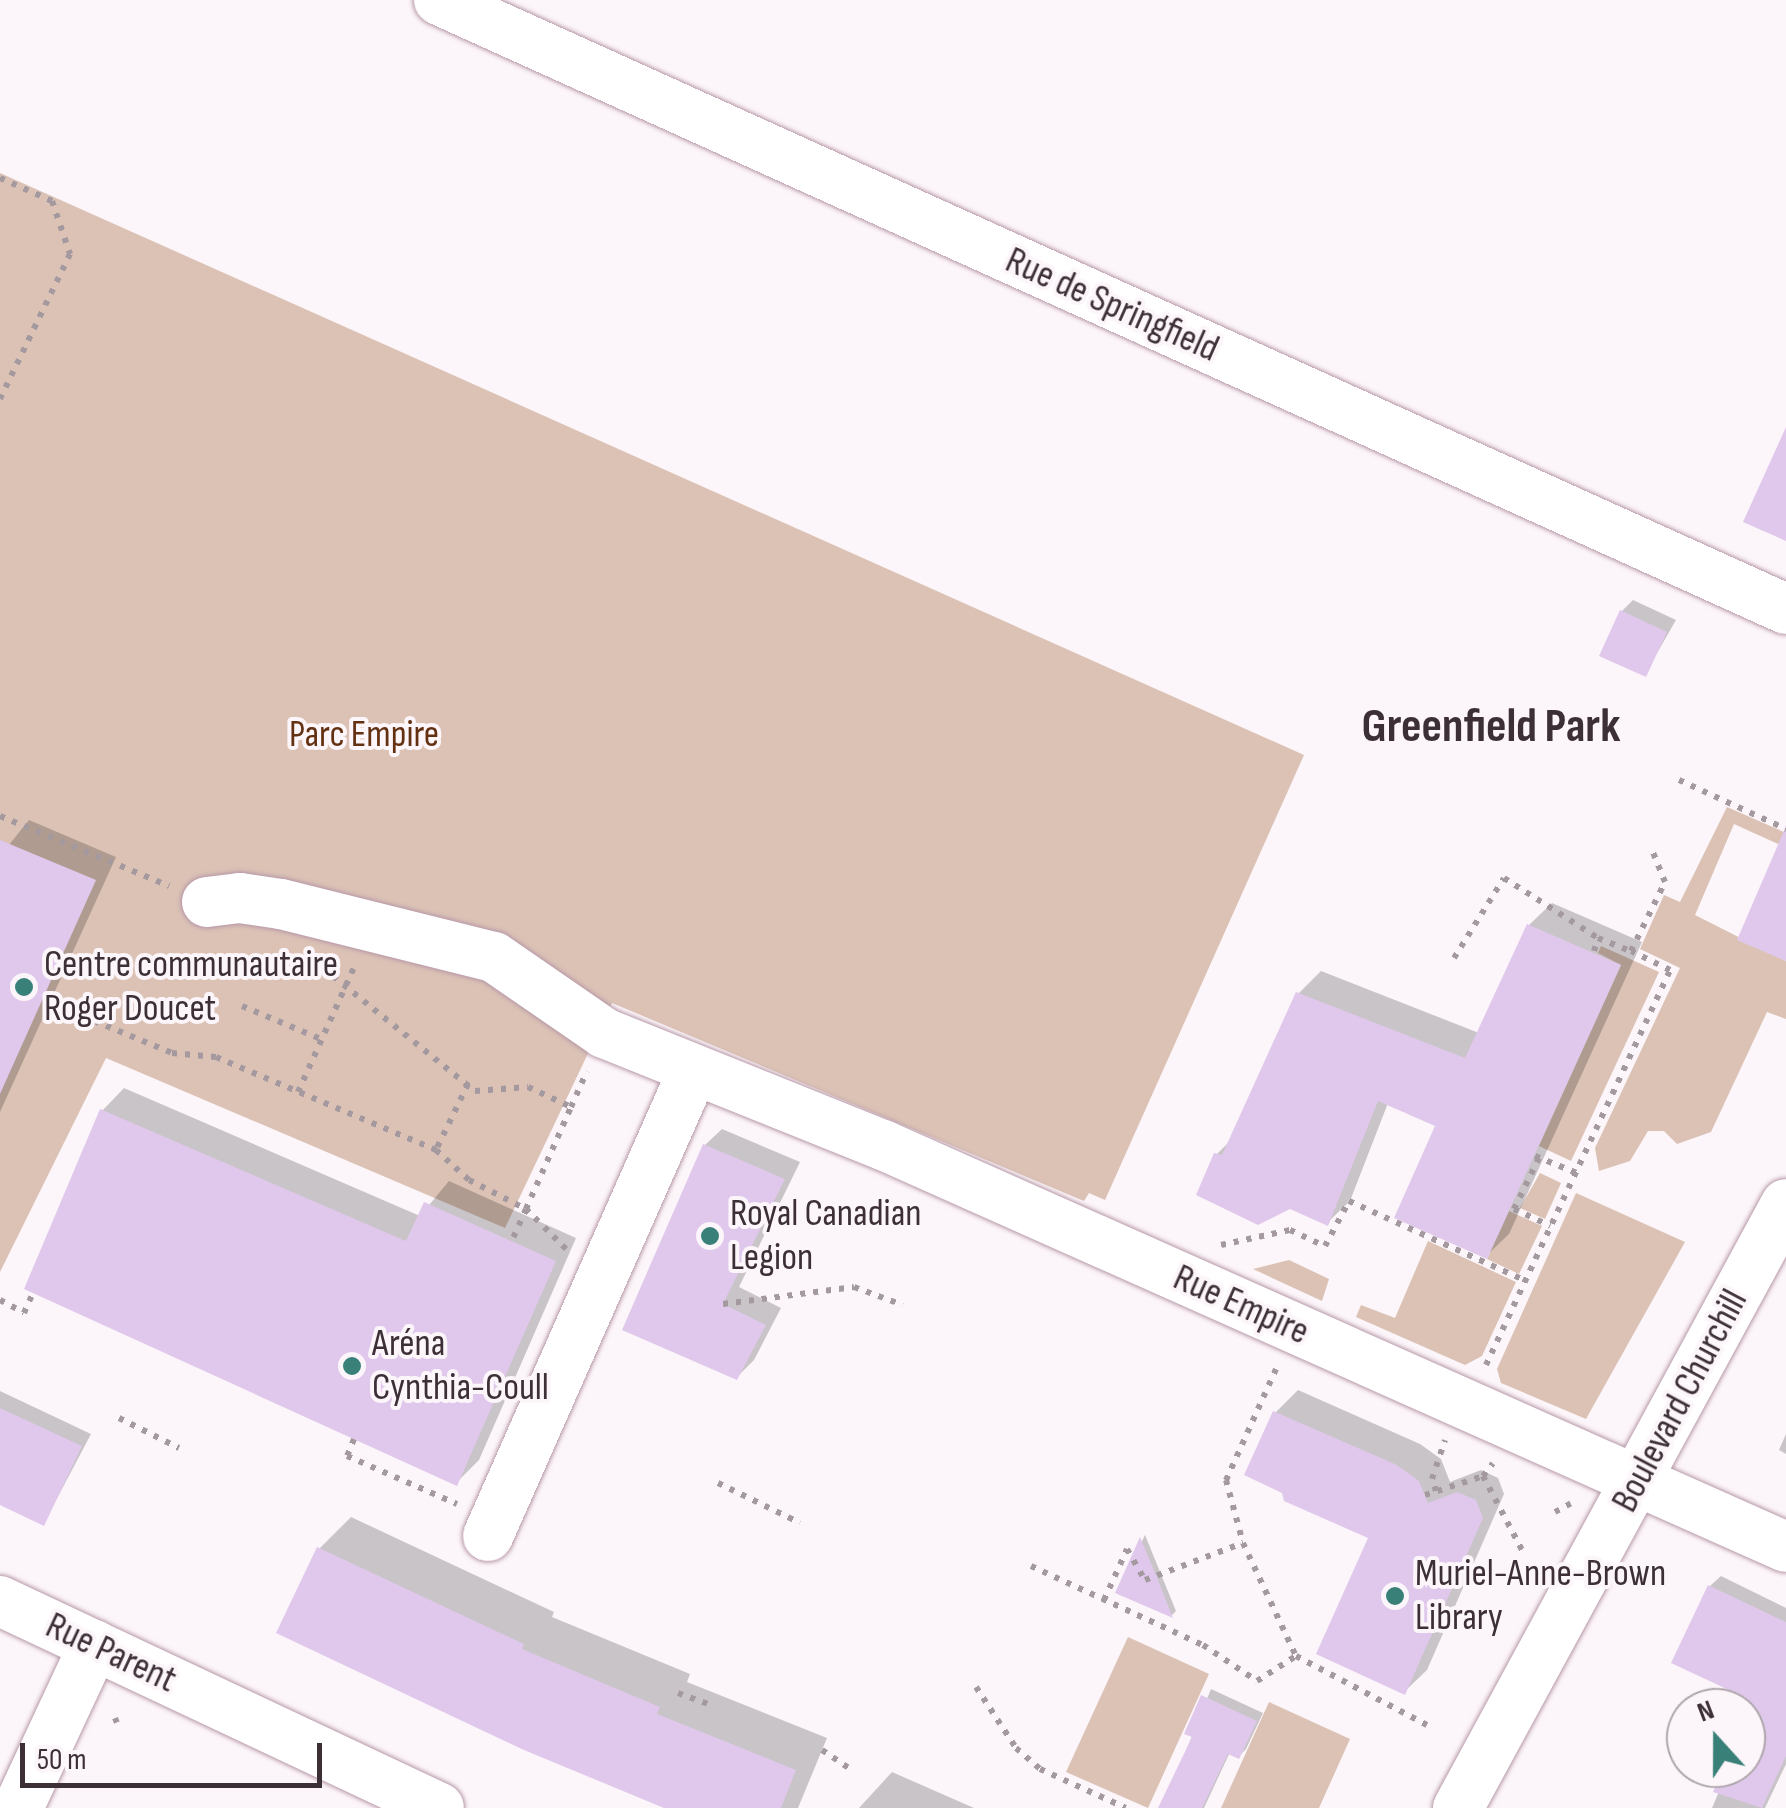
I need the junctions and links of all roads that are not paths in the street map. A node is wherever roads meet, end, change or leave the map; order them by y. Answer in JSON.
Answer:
{"nodes":[{"id":1,"x":439,"y":0,"type":"edge"},
{"id":2,"x":1786,"y":609,"type":"edge"},
{"id":3,"x":207,"y":902,"type":"road end"},
{"id":4,"x":693,"y":1071,"type":"junction"},
{"id":5,"x":1786,"y":1204,"type":"edge"},
{"id":6,"x":1636,"y":1484,"type":"junction"},
{"id":7,"x":492,"y":1528,"type":"road end"},
{"id":8,"x":1786,"y":1547,"type":"edge"},
{"id":9,"x":0,"y":1601,"type":"edge"},
{"id":10,"x":94,"y":1645,"type":"junction"},
{"id":11,"x":18,"y":1808,"type":"edge"},
{"id":12,"x":438,"y":1808,"type":"edge"},
{"id":13,"x":1458,"y":1808,"type":"edge"}],
"edges":[{"from":1,"to":2,"type":"street","name":"Rue de Springfield"},
{"from":3,"to":4,"type":"street","name":"Rue Empire"},
{"from":4,"to":6,"type":"street","name":"Rue Empire"},
{"from":4,"to":7,"type":"street"},
{"from":5,"to":6,"type":"street","name":"Boulevard Churchill"},
{"from":6,"to":8,"type":"street","name":"Rue Empire"},
{"from":6,"to":13,"type":"street","name":"Boulevard Churchill"},
{"from":9,"to":10,"type":"street","name":"Rue Parent"},
{"from":10,"to":11,"type":"street"},
{"from":10,"to":12,"type":"street","name":"Rue Parent"}]}
